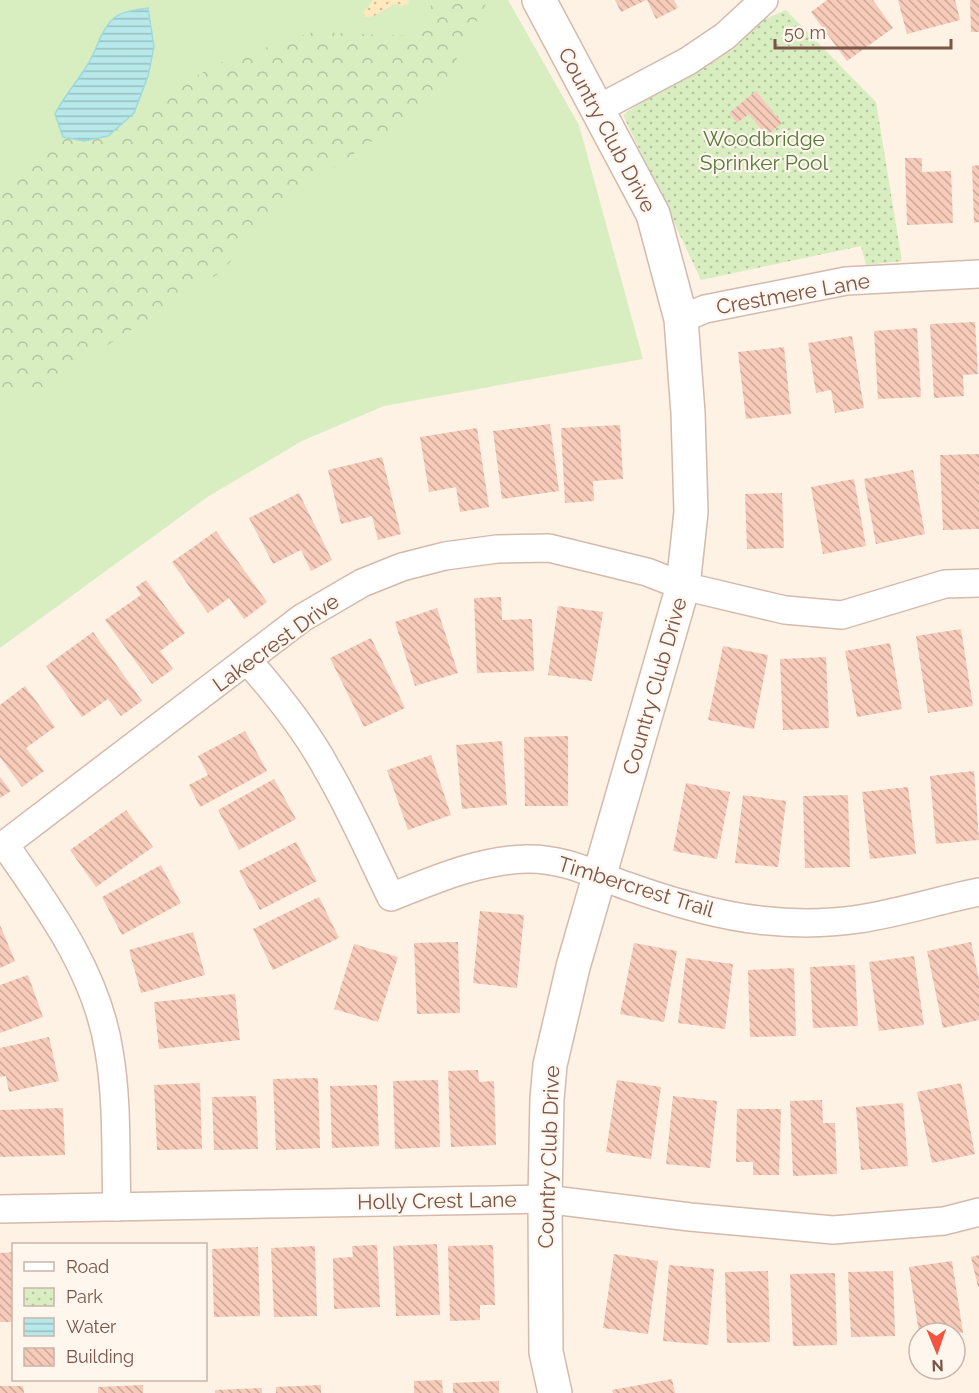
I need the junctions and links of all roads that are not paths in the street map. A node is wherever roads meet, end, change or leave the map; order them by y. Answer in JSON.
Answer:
{"nodes":[{"id":1,"x":538,"y":0,"type":"edge"},
{"id":2,"x":764,"y":0,"type":"edge"},
{"id":3,"x":596,"y":110,"type":"junction"},
{"id":4,"x":979,"y":274,"type":"edge"},
{"id":5,"x":681,"y":318,"type":"junction"},
{"id":6,"x":979,"y":584,"type":"edge"},
{"id":7,"x":683,"y":586,"type":"junction"},
{"id":8,"x":248,"y":661,"type":"junction"},
{"id":9,"x":2,"y":847,"type":"edge"},
{"id":10,"x":600,"y":875,"type":"junction"},
{"id":11,"x":979,"y":892,"type":"edge"},
{"id":12,"x":544,"y":1198,"type":"junction"},
{"id":13,"x":117,"y":1207,"type":"junction"},
{"id":14,"x":0,"y":1209,"type":"edge"},
{"id":15,"x":979,"y":1212,"type":"edge"},
{"id":16,"x":555,"y":1393,"type":"edge"}],
"edges":[{"from":1,"to":3,"type":"street","name":"Country Club Drive"},
{"from":2,"to":3,"type":"street"},
{"from":3,"to":5,"type":"street","name":"Country Club Drive"},
{"from":4,"to":5,"type":"street","name":"Crestmere Lane"},
{"from":5,"to":7,"type":"street","name":"Country Club Drive"},
{"from":6,"to":7,"type":"street","name":"Lakecrest Drive"},
{"from":7,"to":8,"type":"street","name":"Lakecrest Drive"},
{"from":7,"to":10,"type":"street","name":"Country Club Drive"},
{"from":8,"to":9,"type":"street","name":"Lakecrest Drive"},
{"from":8,"to":10,"type":"street","name":"Timbercrest Trail"},
{"from":9,"to":13,"type":"street"},
{"from":10,"to":11,"type":"street","name":"Timbercrest Trail"},
{"from":10,"to":12,"type":"street","name":"Country Club Drive"},
{"from":12,"to":13,"type":"street","name":"Holly Crest Lane"},
{"from":12,"to":15,"type":"street","name":"Holly Crest Lane"},
{"from":12,"to":16,"type":"street","name":"Country Club Drive"},
{"from":13,"to":14,"type":"street","name":"Holly Crest Lane"}]}
